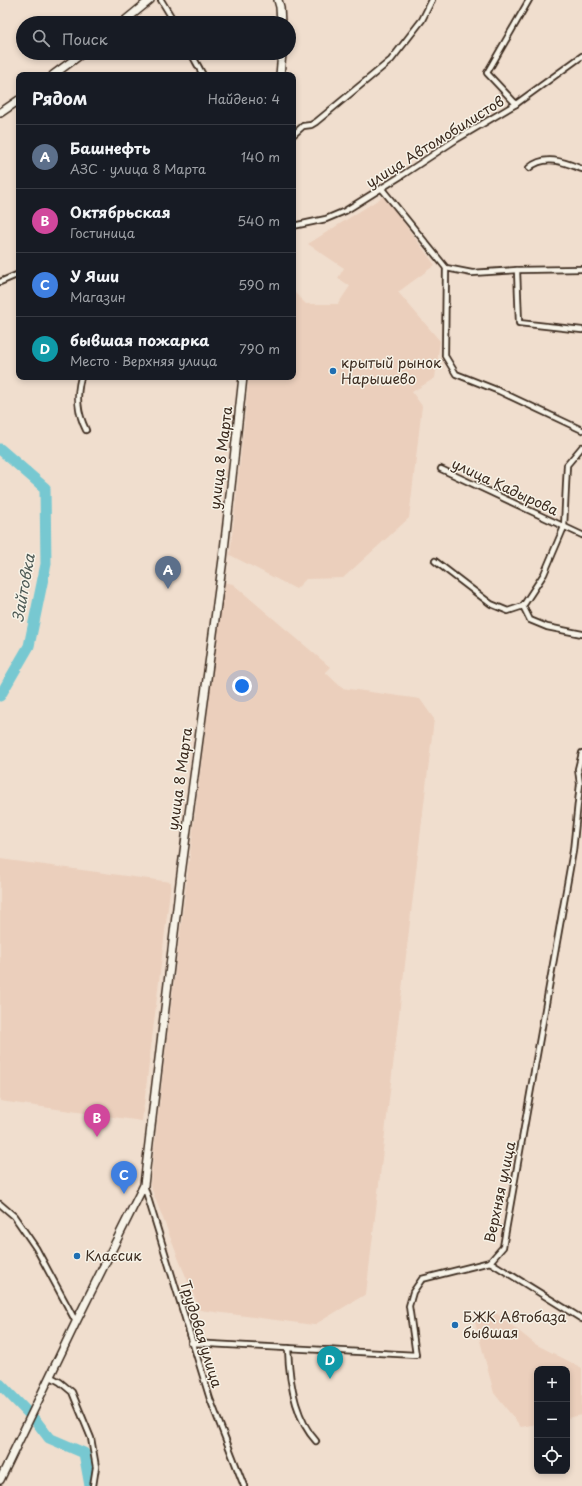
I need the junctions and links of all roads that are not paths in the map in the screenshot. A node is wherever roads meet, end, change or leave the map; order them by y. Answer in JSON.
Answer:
{"nodes":[{"id":1,"x":150,"y":0,"type":"edge"},
{"id":2,"x":161,"y":0,"type":"edge"},
{"id":3,"x":278,"y":0,"type":"edge"},
{"id":4,"x":432,"y":0,"type":"edge"},
{"id":5,"x":529,"y":0,"type":"edge"},
{"id":6,"x":131,"y":16,"type":"edge"},
{"id":7,"x":171,"y":16,"type":"edge"},
{"id":8,"x":281,"y":16,"type":"edge"},
{"id":9,"x":582,"y":56,"type":"edge"},
{"id":10,"x":73,"y":60,"type":"edge"},
{"id":11,"x":195,"y":60,"type":"edge"},
{"id":12,"x":281,"y":60,"type":"edge"},
{"id":13,"x":57,"y":72,"type":"edge"},
{"id":14,"x":201,"y":72,"type":"edge"},
{"id":15,"x":280,"y":72,"type":"edge"},
{"id":16,"x":16,"y":102,"type":"edge"},
{"id":17,"x":516,"y":104,"type":"junction"},
{"id":18,"x":0,"y":113,"type":"edge"},
{"id":19,"x":296,"y":133,"type":"edge"},
{"id":20,"x":529,"y":168,"type":"dead end"},
{"id":21,"x":582,"y":170,"type":"edge"},
{"id":22,"x":382,"y":189,"type":"junction"},
{"id":23,"x":296,"y":225,"type":"edge"},
{"id":24,"x":446,"y":268,"type":"junction"},
{"id":25,"x":582,"y":269,"type":"edge"},
{"id":26,"x":517,"y":270,"type":"junction"},
{"id":27,"x":16,"y":275,"type":"edge"},
{"id":28,"x":0,"y":282,"type":"edge"},
{"id":29,"x":582,"y":330,"type":"edge"},
{"id":30,"x":80,"y":380,"type":"edge"},
{"id":31,"x":243,"y":380,"type":"edge"},
{"id":32,"x":86,"y":430,"type":"dead end"},
{"id":33,"x":582,"y":430,"type":"edge"},
{"id":34,"x":582,"y":447,"type":"edge"},
{"id":35,"x":441,"y":469,"type":"dead end"},
{"id":36,"x":564,"y":527,"type":"junction"},
{"id":37,"x":582,"y":535,"type":"edge"},
{"id":38,"x":435,"y":561,"type":"dead end"},
{"id":39,"x":523,"y":606,"type":"junction"},
{"id":40,"x":582,"y":634,"type":"edge"},
{"id":41,"x":582,"y":753,"type":"edge"},
{"id":42,"x":581,"y":785,"type":"edge"},
{"id":43,"x":144,"y":1185,"type":"junction"},
{"id":44,"x":0,"y":1204,"type":"edge"},
{"id":45,"x":490,"y":1262,"type":"junction"},
{"id":46,"x":582,"y":1319,"type":"edge"},
{"id":47,"x":76,"y":1322,"type":"junction"},
{"id":48,"x":191,"y":1343,"type":"junction"},
{"id":49,"x":288,"y":1348,"type":"junction"},
{"id":50,"x":51,"y":1377,"type":"junction"},
{"id":51,"x":316,"y":1442,"type":"dead end"},
{"id":52,"x":0,"y":1480,"type":"edge"},
{"id":53,"x":93,"y":1486,"type":"edge"},
{"id":54,"x":244,"y":1486,"type":"edge"}],
"edges":[{"from":1,"to":6,"type":"main road"},
{"from":2,"to":7,"type":"street"},
{"from":3,"to":8,"type":"main road"},
{"from":4,"to":19,"type":"street"},
{"from":5,"to":17,"type":"street","name":"улица Автомобилистов"},
{"from":9,"to":17,"type":"street"},
{"from":10,"to":13,"type":"main road"},
{"from":11,"to":14,"type":"street"},
{"from":12,"to":15,"type":"main road"},
{"from":16,"to":18,"type":"main road"},
{"from":17,"to":22,"type":"street","name":"улица Автомобилистов"},
{"from":20,"to":21,"type":"street"},
{"from":22,"to":23,"type":"street","name":"улица Автомобилистов"},
{"from":22,"to":24,"type":"street"},
{"from":24,"to":26,"type":"street"},
{"from":24,"to":33,"type":"street"},
{"from":25,"to":26,"type":"street"},
{"from":26,"to":29,"type":"street"},
{"from":27,"to":28,"type":"street"},
{"from":30,"to":32,"type":"street"},
{"from":31,"to":43,"type":"main road","name":"улица 8 Марта"},
{"from":34,"to":36,"type":"street"},
{"from":35,"to":36,"type":"street","name":"улица Кадырова"},
{"from":36,"to":37,"type":"street","name":"улица Кадырова"},
{"from":36,"to":39,"type":"street"},
{"from":38,"to":39,"type":"street"},
{"from":39,"to":40,"type":"street"},
{"from":41,"to":42,"type":"street","name":"Верхняя улица"},
{"from":42,"to":45,"type":"street","name":"Верхняя улица"},
{"from":43,"to":47,"type":"main road","name":"улица 8 Марта"},
{"from":43,"to":48,"type":"street","name":"Трудовая улица"},
{"from":44,"to":47,"type":"street"},
{"from":45,"to":46,"type":"street"},
{"from":45,"to":49,"type":"street","name":"Верхняя улица"},
{"from":47,"to":50,"type":"main road","name":"улица 8 Марта"},
{"from":48,"to":49,"type":"street","name":"Верхняя улица"},
{"from":48,"to":54,"type":"street","name":"Трудовая улица"},
{"from":49,"to":51,"type":"street"},
{"from":50,"to":52,"type":"main road","name":"улица 8 Марта"},
{"from":50,"to":53,"type":"street"}]}
